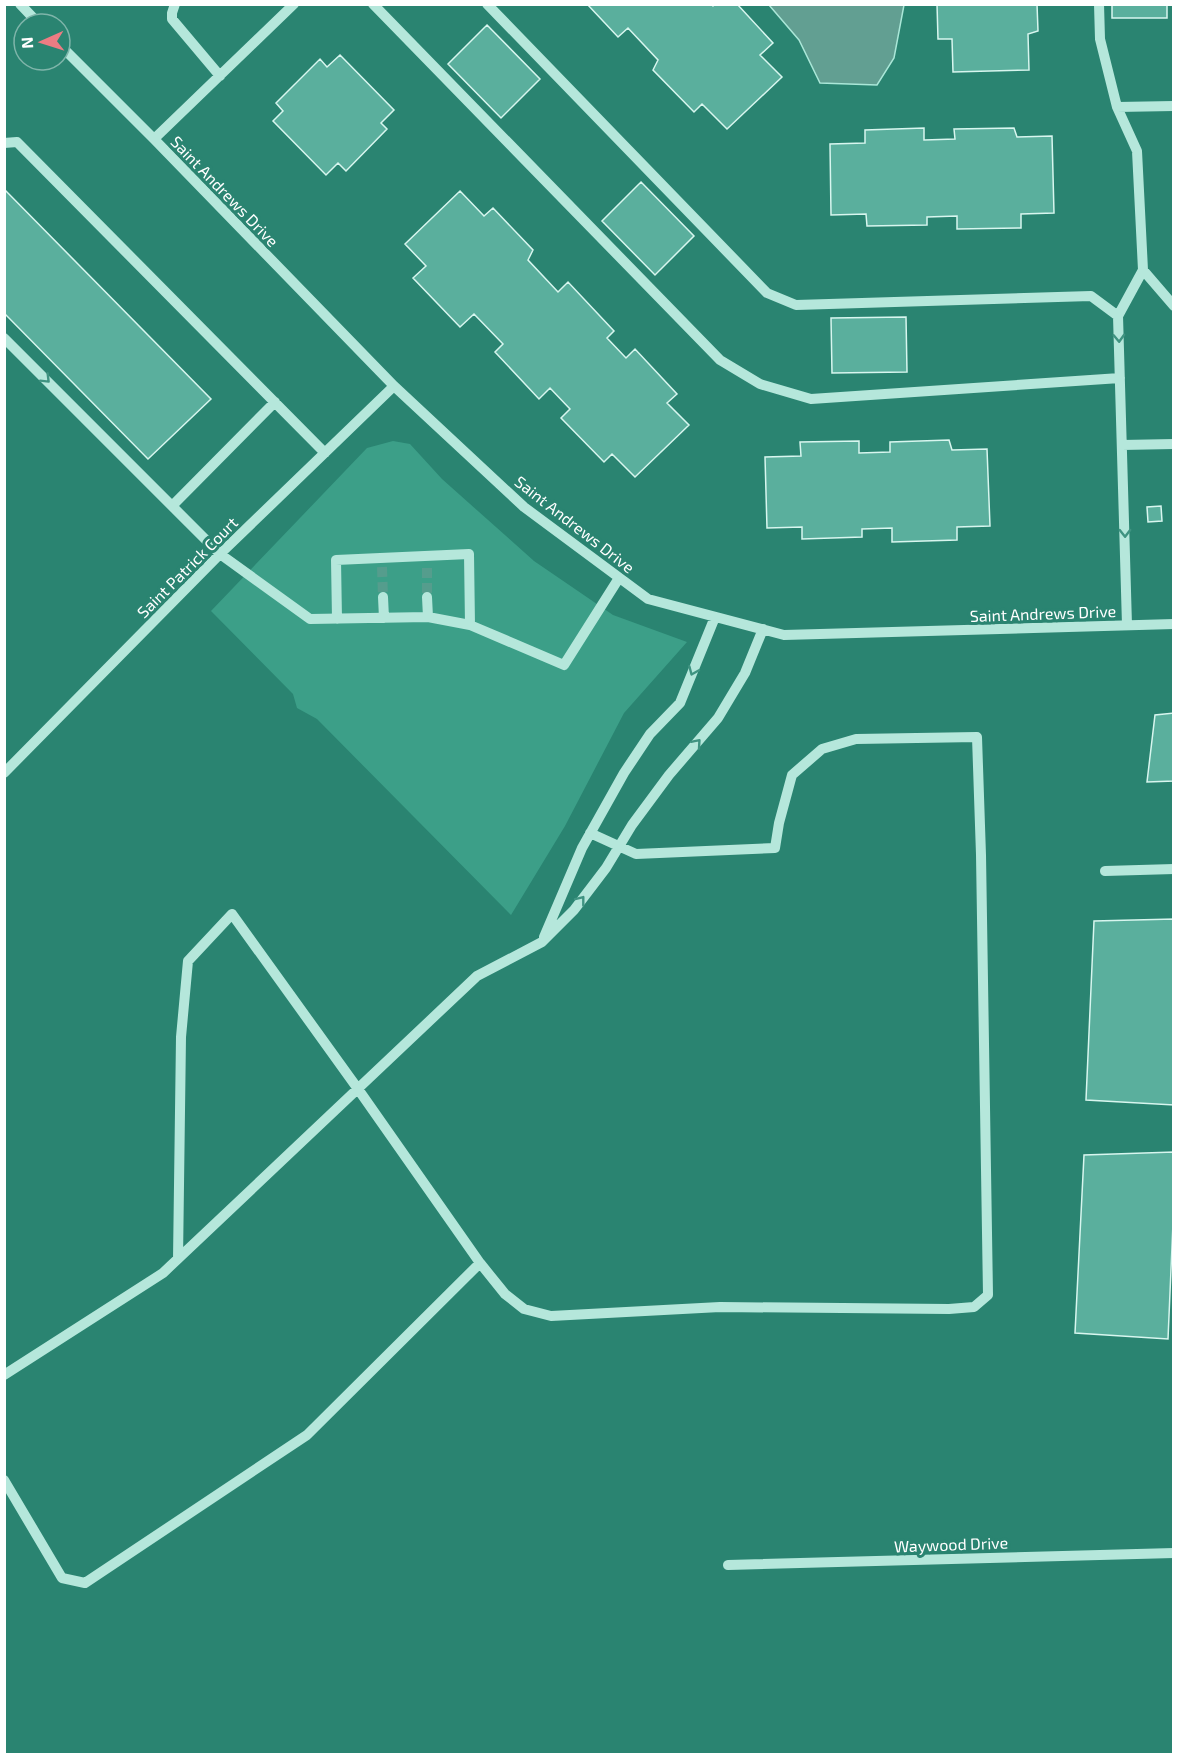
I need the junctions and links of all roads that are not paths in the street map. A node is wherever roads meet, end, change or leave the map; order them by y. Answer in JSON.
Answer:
{"nodes":[{"id":1,"x":175,"y":4,"type":"edge"},
{"id":2,"x":294,"y":4,"type":"edge"},
{"id":3,"x":373,"y":4,"type":"edge"},
{"id":4,"x":487,"y":4,"type":"edge"},
{"id":5,"x":1099,"y":4,"type":"edge"},
{"id":6,"x":72,"y":57,"type":"edge"},
{"id":7,"x":220,"y":76,"type":"junction"},
{"id":8,"x":1173,"y":106,"type":"edge"},
{"id":9,"x":1117,"y":107,"type":"junction"},
{"id":10,"x":154,"y":139,"type":"junction"},
{"id":11,"x":4,"y":143,"type":"edge"},
{"id":12,"x":1143,"y":270,"type":"junction"},
{"id":13,"x":1173,"y":306,"type":"edge"},
{"id":14,"x":1118,"y":316,"type":"junction"},
{"id":15,"x":4,"y":338,"type":"edge"},
{"id":16,"x":1120,"y":378,"type":"junction"},
{"id":17,"x":394,"y":386,"type":"junction"},
{"id":18,"x":274,"y":402,"type":"junction"},
{"id":19,"x":1173,"y":444,"type":"edge"},
{"id":20,"x":1122,"y":445,"type":"junction"},
{"id":21,"x":325,"y":453,"type":"junction"},
{"id":22,"x":172,"y":506,"type":"junction"},
{"id":23,"x":220,"y":554,"type":"junction"},
{"id":24,"x":427,"y":555,"type":"junction"},
{"id":25,"x":427,"y":568,"type":"tunnel mouth"},
{"id":26,"x":619,"y":578,"type":"junction"},
{"id":27,"x":383,"y":597,"type":"tunnel mouth"},
{"id":28,"x":427,"y":597,"type":"tunnel mouth"},
{"id":29,"x":428,"y":617,"type":"junction"},
{"id":30,"x":715,"y":617,"type":"junction"},
{"id":31,"x":384,"y":618,"type":"junction"},
{"id":32,"x":337,"y":619,"type":"junction"},
{"id":33,"x":1173,"y":624,"type":"edge"},
{"id":34,"x":470,"y":625,"type":"junction"},
{"id":35,"x":1127,"y":625,"type":"junction"},
{"id":36,"x":763,"y":629,"type":"junction"},
{"id":37,"x":4,"y":773,"type":"edge"},
{"id":38,"x":590,"y":833,"type":"junction"},
{"id":39,"x":619,"y":847,"type":"junction"},
{"id":40,"x":1173,"y":869,"type":"edge"},
{"id":41,"x":1105,"y":871,"type":"dead end"},
{"id":42,"x":542,"y":942,"type":"junction"},
{"id":43,"x":358,"y":1089,"type":"junction"},
{"id":44,"x":178,"y":1258,"type":"junction"},
{"id":45,"x":480,"y":1263,"type":"junction"},
{"id":46,"x":4,"y":1375,"type":"edge"},
{"id":47,"x":4,"y":1480,"type":"edge"},
{"id":48,"x":1173,"y":1553,"type":"edge"},
{"id":49,"x":728,"y":1565,"type":"dead end"}],
"edges":[{"from":1,"to":7,"type":"street"},
{"from":2,"to":7,"type":"street"},
{"from":3,"to":16,"type":"street"},
{"from":4,"to":14,"type":"street"},
{"from":5,"to":9,"type":"street"},
{"from":6,"to":10,"type":"street","name":"Saint Andrews Drive"},
{"from":7,"to":10,"type":"street"},
{"from":8,"to":9,"type":"street"},
{"from":9,"to":12,"type":"street"},
{"from":10,"to":17,"type":"street","name":"Saint Andrews Drive"},
{"from":11,"to":18,"type":"street"},
{"from":12,"to":13,"type":"street"},
{"from":12,"to":14,"type":"street"},
{"from":14,"to":16,"type":"street","one_way":true},
{"from":15,"to":22,"type":"street","one_way":true},
{"from":16,"to":20,"type":"street"},
{"from":17,"to":21,"type":"street","name":"Saint Patrick Court"},
{"from":17,"to":26,"type":"street","name":"Saint Andrews Drive"},
{"from":18,"to":21,"type":"street"},
{"from":18,"to":22,"type":"street"},
{"from":19,"to":20,"type":"street"},
{"from":20,"to":35,"type":"street","one_way":true},
{"from":21,"to":23,"type":"street","name":"Saint Patrick Court"},
{"from":22,"to":23,"type":"street"},
{"from":23,"to":32,"type":"street"},
{"from":23,"to":37,"type":"street","name":"Saint Patrick Court"},
{"from":24,"to":25,"type":"street"},
{"from":24,"to":32,"type":"street"},
{"from":24,"to":34,"type":"street"},
{"from":26,"to":30,"type":"street","name":"Saint Andrews Drive"},
{"from":26,"to":34,"type":"street"},
{"from":27,"to":31,"type":"street"},
{"from":28,"to":29,"type":"street"},
{"from":29,"to":31,"type":"street"},
{"from":29,"to":34,"type":"street"},
{"from":30,"to":36,"type":"street","name":"Saint Andrews Drive"},
{"from":30,"to":38,"type":"street","one_way":true},
{"from":31,"to":32,"type":"street"},
{"from":33,"to":35,"type":"street","name":"Saint Andrews Drive"},
{"from":35,"to":36,"type":"street","name":"Saint Andrews Drive"},
{"from":39,"to":36,"type":"street","one_way":true},
{"from":38,"to":39,"type":"street"},
{"from":38,"to":42,"type":"street"},
{"from":42,"to":39,"type":"street","one_way":true},
{"from":39,"to":45,"type":"street"},
{"from":40,"to":41,"type":"street"},
{"from":42,"to":43,"type":"street"},
{"from":43,"to":44,"type":"street"},
{"from":43,"to":44,"type":"street"},
{"from":43,"to":45,"type":"street"},
{"from":44,"to":46,"type":"street"},
{"from":45,"to":47,"type":"street"},
{"from":48,"to":49,"type":"street","name":"Waywood Drive"}]}
